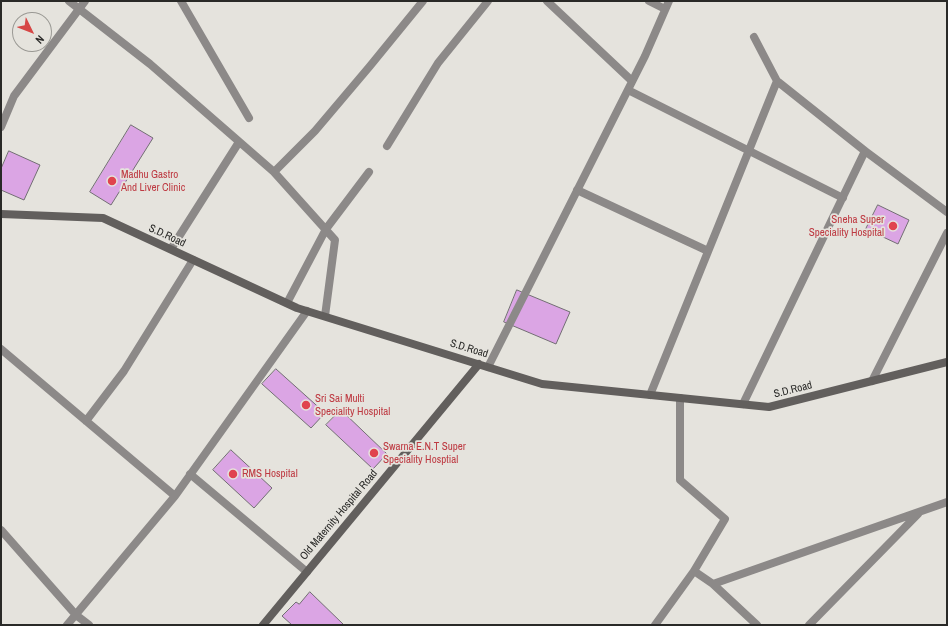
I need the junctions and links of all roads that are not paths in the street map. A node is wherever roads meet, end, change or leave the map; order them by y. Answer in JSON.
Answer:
{"nodes":[{"id":1,"x":69,"y":1,"type":"edge"},
{"id":2,"x":85,"y":1,"type":"edge"},
{"id":3,"x":181,"y":1,"type":"edge"},
{"id":4,"x":423,"y":1,"type":"edge"},
{"id":5,"x":488,"y":1,"type":"edge"},
{"id":6,"x":547,"y":1,"type":"edge"},
{"id":7,"x":649,"y":1,"type":"edge"},
{"id":8,"x":669,"y":1,"type":"edge"},
{"id":9,"x":78,"y":9,"type":"junction"},
{"id":10,"x":665,"y":9,"type":"junction"},
{"id":11,"x":754,"y":37,"type":"dead end"},
{"id":12,"x":777,"y":81,"type":"junction"},
{"id":13,"x":632,"y":82,"type":"junction"},
{"id":14,"x":628,"y":90,"type":"junction"},
{"id":15,"x":249,"y":118,"type":"dead end"},
{"id":16,"x":1,"y":127,"type":"edge"},
{"id":17,"x":239,"y":142,"type":"junction"},
{"id":18,"x":387,"y":146,"type":"dead end"},
{"id":19,"x":749,"y":151,"type":"junction"},
{"id":20,"x":866,"y":151,"type":"junction"},
{"id":21,"x":274,"y":172,"type":"junction"},
{"id":22,"x":370,"y":172,"type":"dead end"},
{"id":23,"x":577,"y":190,"type":"junction"},
{"id":24,"x":843,"y":198,"type":"junction"},
{"id":25,"x":947,"y":212,"type":"edge"},
{"id":26,"x":1,"y":214,"type":"edge"},
{"id":27,"x":326,"y":229,"type":"junction"},
{"id":28,"x":947,"y":233,"type":"edge"},
{"id":29,"x":170,"y":249,"type":"junction"},
{"id":30,"x":708,"y":251,"type":"junction"},
{"id":31,"x":193,"y":260,"type":"junction"},
{"id":32,"x":287,"y":303,"type":"junction"},
{"id":33,"x":307,"y":311,"type":"junction"},
{"id":34,"x":325,"y":316,"type":"junction"},
{"id":35,"x":1,"y":349,"type":"edge"},
{"id":36,"x":947,"y":362,"type":"edge"},
{"id":37,"x":479,"y":364,"type":"junction"},
{"id":38,"x":488,"y":367,"type":"junction"},
{"id":39,"x":872,"y":381,"type":"junction"},
{"id":40,"x":650,"y":395,"type":"junction"},
{"id":41,"x":680,"y":398,"type":"junction"},
{"id":42,"x":743,"y":404,"type":"junction"},
{"id":43,"x":86,"y":421,"type":"junction"},
{"id":44,"x":190,"y":474,"type":"junction"},
{"id":45,"x":175,"y":496,"type":"junction"},
{"id":46,"x":947,"y":502,"type":"edge"},
{"id":47,"x":920,"y":512,"type":"junction"},
{"id":48,"x":1,"y":530,"type":"edge"},
{"id":49,"x":694,"y":571,"type":"junction"},
{"id":50,"x":307,"y":572,"type":"junction"},
{"id":51,"x":713,"y":584,"type":"junction"},
{"id":52,"x":76,"y":616,"type":"junction"},
{"id":53,"x":67,"y":625,"type":"edge"},
{"id":54,"x":89,"y":625,"type":"edge"},
{"id":55,"x":263,"y":625,"type":"edge"},
{"id":56,"x":654,"y":625,"type":"edge"},
{"id":57,"x":757,"y":625,"type":"edge"},
{"id":58,"x":809,"y":625,"type":"edge"}],
"edges":[{"from":1,"to":9,"type":"street"},
{"from":2,"to":9,"type":"street"},
{"from":3,"to":15,"type":"street"},
{"from":4,"to":21,"type":"street"},
{"from":5,"to":18,"type":"street"},
{"from":6,"to":13,"type":"street"},
{"from":7,"to":10,"type":"street"},
{"from":8,"to":10,"type":"street"},
{"from":9,"to":16,"type":"street"},
{"from":9,"to":17,"type":"street"},
{"from":10,"to":13,"type":"street"},
{"from":11,"to":12,"type":"street"},
{"from":12,"to":19,"type":"street"},
{"from":12,"to":20,"type":"street"},
{"from":13,"to":14,"type":"street"},
{"from":14,"to":19,"type":"street"},
{"from":14,"to":23,"type":"street"},
{"from":17,"to":21,"type":"street"},
{"from":17,"to":29,"type":"street"},
{"from":19,"to":24,"type":"street"},
{"from":19,"to":30,"type":"street"},
{"from":20,"to":24,"type":"street"},
{"from":20,"to":25,"type":"street"},
{"from":21,"to":27,"type":"street"},
{"from":22,"to":27,"type":"street"},
{"from":23,"to":30,"type":"street"},
{"from":23,"to":38,"type":"street"},
{"from":24,"to":42,"type":"street"},
{"from":26,"to":29,"type":"street","name":"S.D.Road"},
{"from":27,"to":32,"type":"street"},
{"from":27,"to":34,"type":"street"},
{"from":28,"to":39,"type":"street"},
{"from":29,"to":31,"type":"street","name":"S.D.Road"},
{"from":30,"to":40,"type":"street"},
{"from":31,"to":32,"type":"street","name":"S.D.Road"},
{"from":31,"to":43,"type":"street"},
{"from":32,"to":33,"type":"street","name":"S.D.Road"},
{"from":33,"to":34,"type":"street","name":"S.D.Road"},
{"from":33,"to":44,"type":"street"},
{"from":34,"to":37,"type":"street","name":"S.D.Road"},
{"from":35,"to":43,"type":"street"},
{"from":36,"to":39,"type":"street","name":"S.D.Road"},
{"from":37,"to":38,"type":"street","name":"S.D.Road"},
{"from":37,"to":50,"type":"street","name":"Old Maternity Hospital Road"},
{"from":38,"to":40,"type":"street","name":"S.D.Road"},
{"from":39,"to":42,"type":"street","name":"S.D.Road"},
{"from":40,"to":41,"type":"street","name":"S.D.Road"},
{"from":41,"to":42,"type":"street","name":"S.D.Road"},
{"from":41,"to":49,"type":"street"},
{"from":43,"to":45,"type":"street"},
{"from":44,"to":45,"type":"street"},
{"from":44,"to":50,"type":"street"},
{"from":45,"to":52,"type":"street"},
{"from":46,"to":47,"type":"street"},
{"from":47,"to":51,"type":"street"},
{"from":47,"to":58,"type":"street"},
{"from":48,"to":52,"type":"street"},
{"from":49,"to":51,"type":"street"},
{"from":49,"to":56,"type":"street"},
{"from":50,"to":55,"type":"street","name":"Old Maternity Hospital Road"},
{"from":51,"to":57,"type":"street"},
{"from":52,"to":53,"type":"street"},
{"from":52,"to":54,"type":"street"}]}
